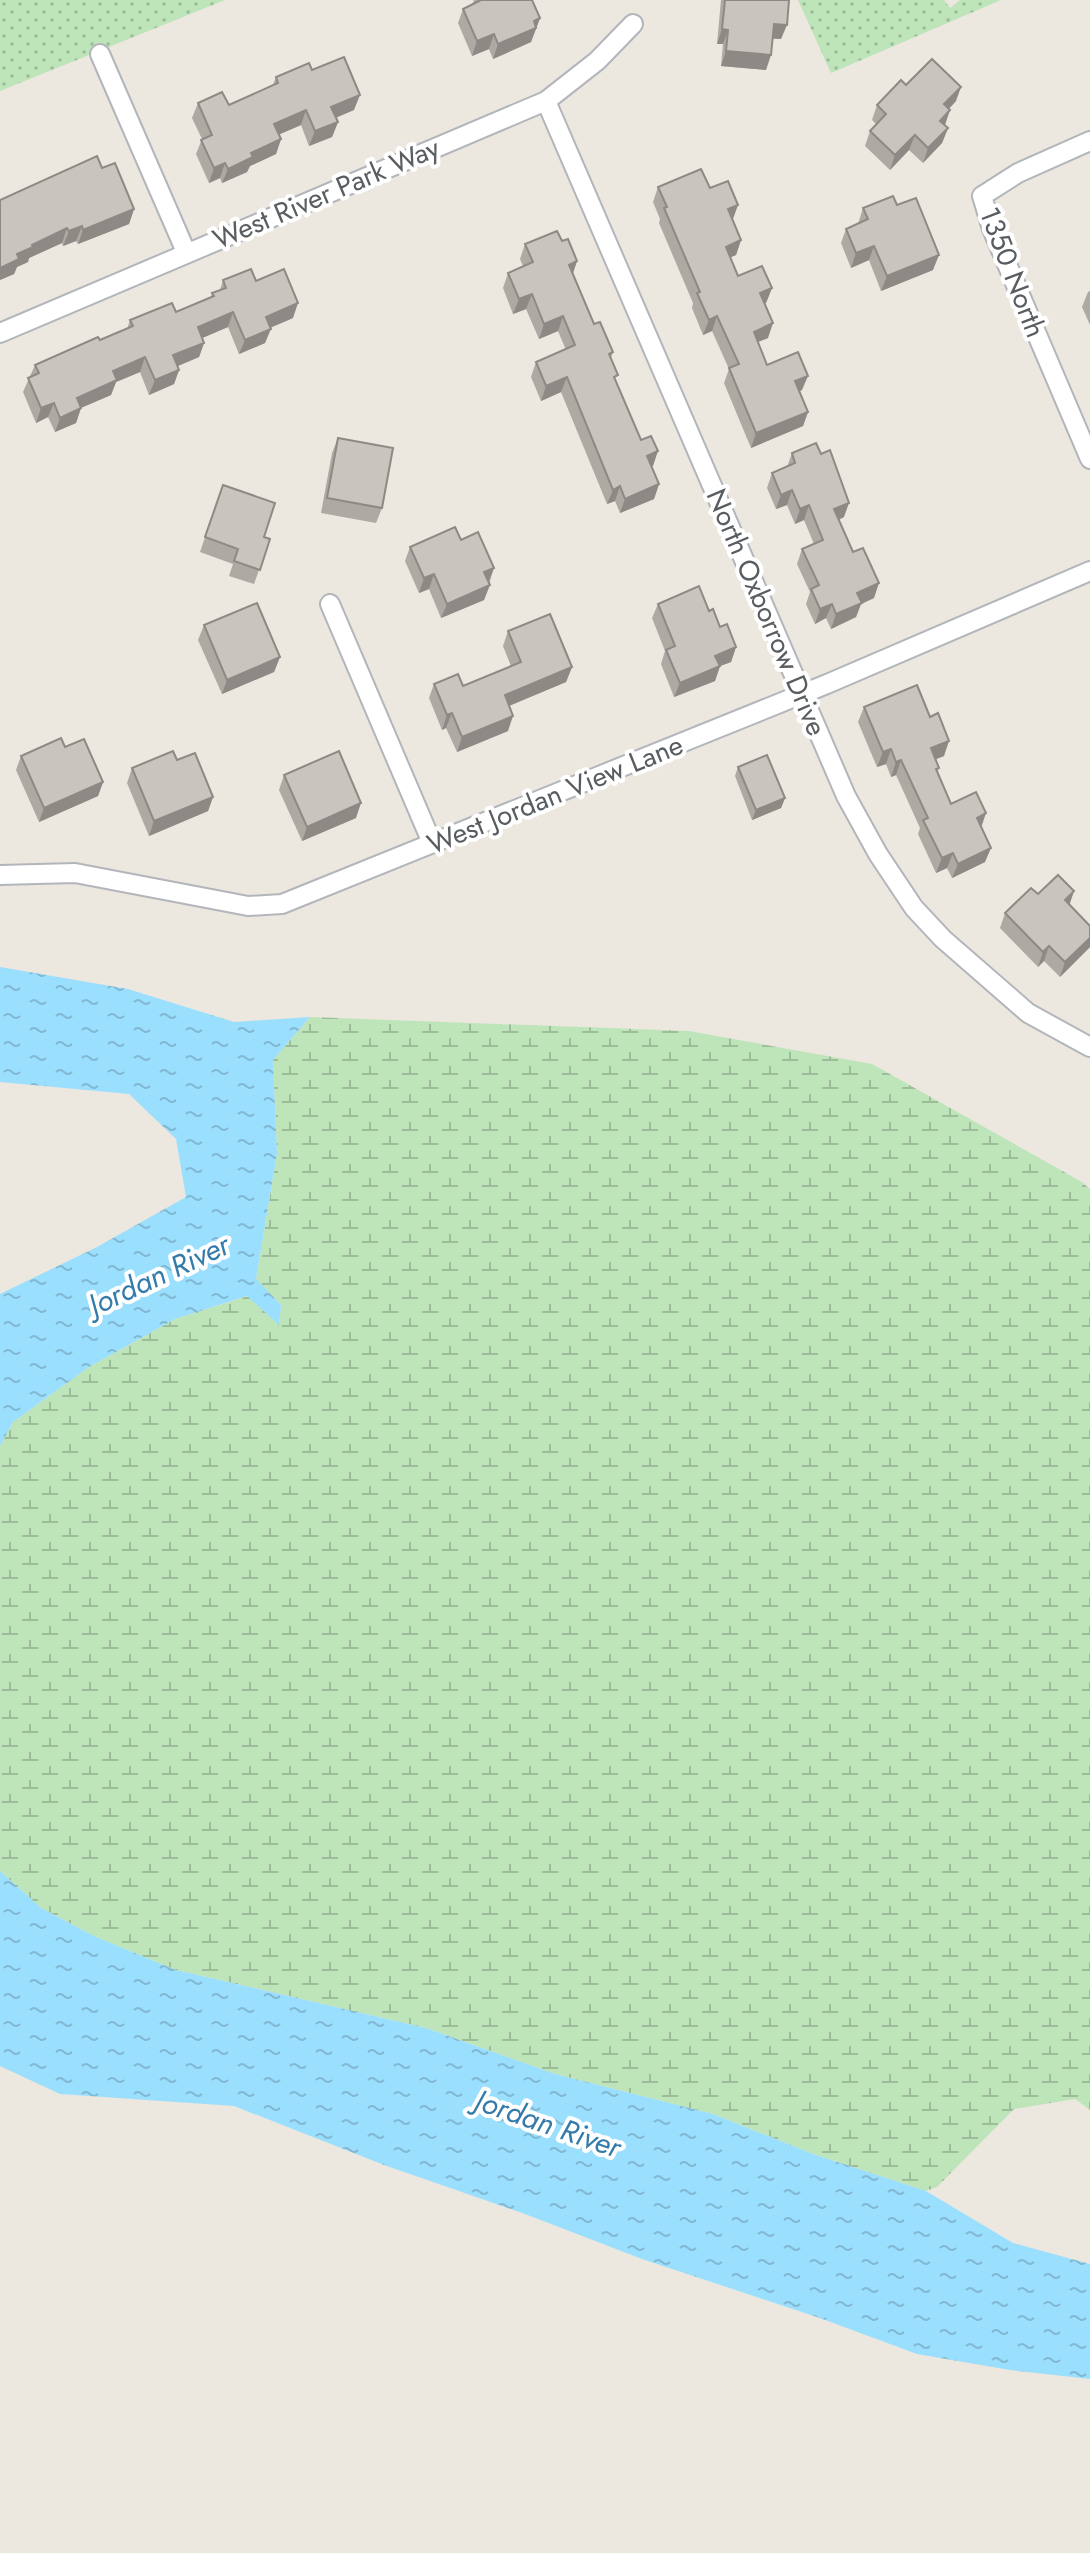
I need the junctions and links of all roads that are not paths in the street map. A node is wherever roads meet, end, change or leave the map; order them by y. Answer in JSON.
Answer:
{"nodes":[{"id":1,"x":633,"y":24,"type":"dead end"},
{"id":2,"x":100,"y":54,"type":"dead end"},
{"id":3,"x":546,"y":101,"type":"junction"},
{"id":4,"x":1090,"y":141,"type":"edge"},
{"id":5,"x":186,"y":252,"type":"junction"},
{"id":6,"x":0,"y":333,"type":"edge"},
{"id":7,"x":1090,"y":459,"type":"edge"},
{"id":8,"x":1090,"y":571,"type":"edge"},
{"id":9,"x":330,"y":604,"type":"dead end"},
{"id":10,"x":803,"y":694,"type":"junction"},
{"id":11,"x":432,"y":843,"type":"junction"},
{"id":12,"x":0,"y":875,"type":"edge"},
{"id":13,"x":1090,"y":1047,"type":"edge"}],
"edges":[{"from":1,"to":3,"type":"street","name":"West River Park Way"},
{"from":2,"to":5,"type":"street"},
{"from":3,"to":5,"type":"street","name":"West River Park Way"},
{"from":3,"to":10,"type":"street","name":"North Oxborrow Drive"},
{"from":4,"to":7,"type":"street","name":"1350 North"},
{"from":5,"to":6,"type":"street","name":"West River Park Way"},
{"from":8,"to":10,"type":"street","name":"West Jordan View Lane"},
{"from":9,"to":11,"type":"street"},
{"from":10,"to":11,"type":"street","name":"West Jordan View Lane"},
{"from":10,"to":13,"type":"street","name":"North Oxborrow Drive"},
{"from":11,"to":12,"type":"street","name":"West Jordan View Lane"}]}
